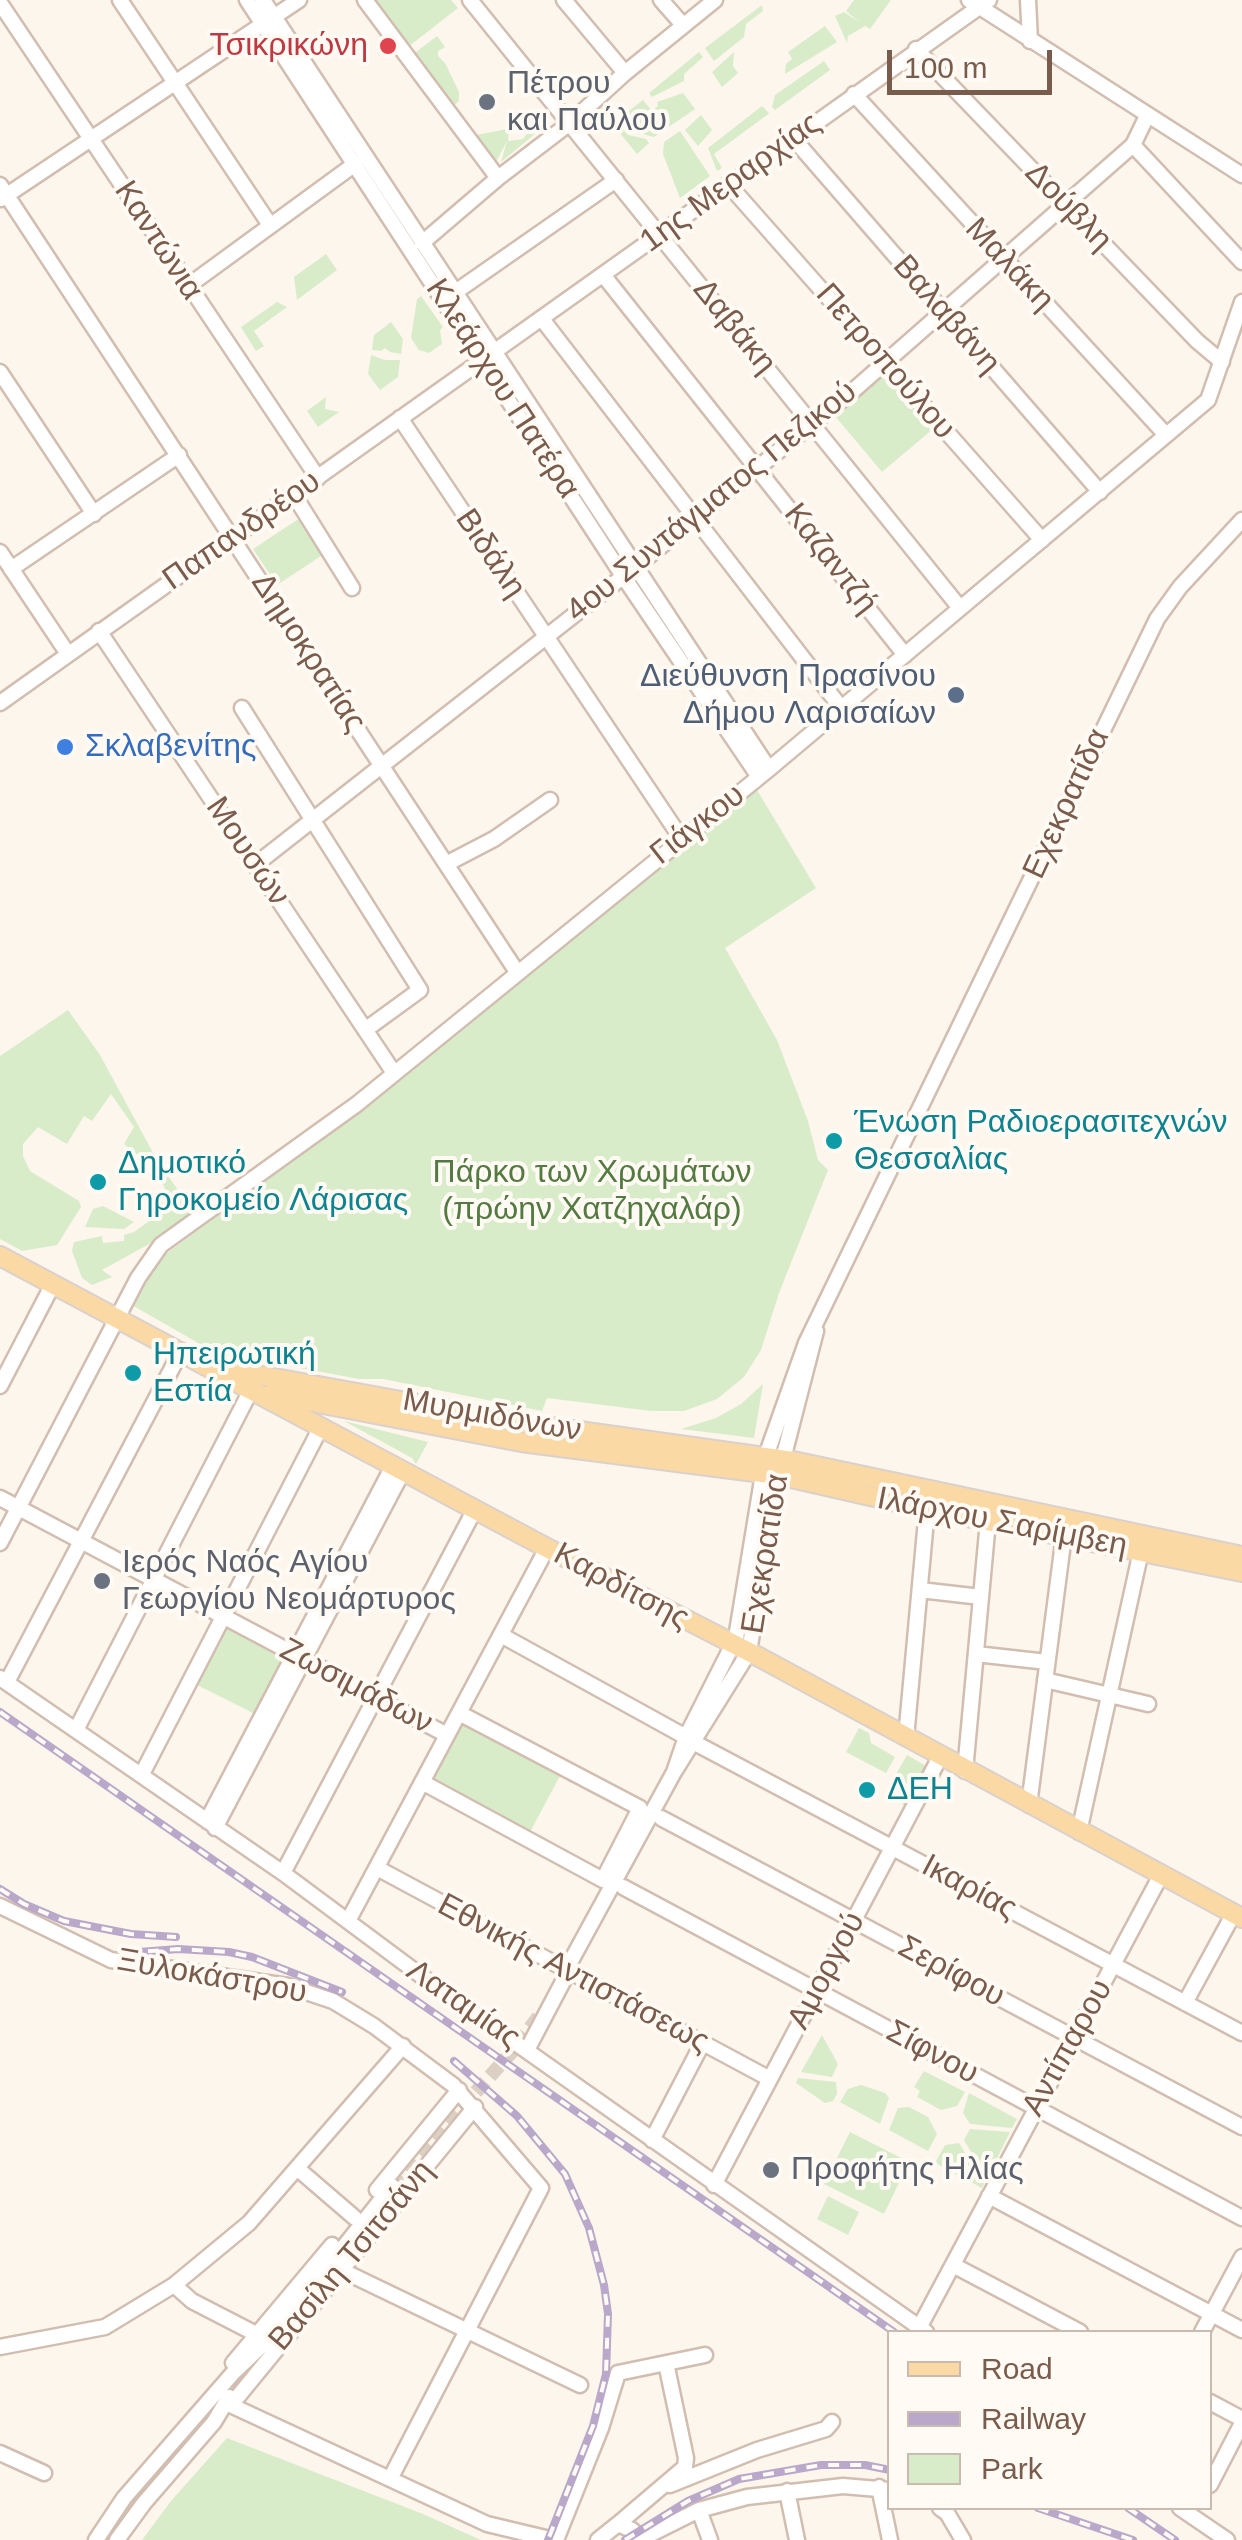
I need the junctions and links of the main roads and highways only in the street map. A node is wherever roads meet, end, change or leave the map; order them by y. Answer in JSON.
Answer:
{"nodes":[{"id":1,"x":0,"y":1256,"type":"edge"},
{"id":2,"x":204,"y":1365,"type":"junction"},
{"id":3,"x":251,"y":1390,"type":"junction"},
{"id":4,"x":772,"y":1466,"type":"junction"},
{"id":5,"x":1242,"y":1556,"type":"edge"},
{"id":6,"x":1242,"y":1572,"type":"edge"},
{"id":7,"x":1238,"y":1916,"type":"edge"}],
"edges":[{"from":1,"to":2,"type":"main road","name":"Καρδίτσης"},
{"from":2,"to":3,"type":"main road","name":"Καρδίτσης"},
{"from":2,"to":4,"type":"main road","name":"Μυρμιδόνων"},
{"from":3,"to":4,"type":"main road","name":"Μυρμιδόνων"},
{"from":3,"to":7,"type":"main road","name":"Καρδίτσης"},
{"from":4,"to":5,"type":"main road","name":"Ιλάρχου Σαρίμβεη"},
{"from":4,"to":6,"type":"main road","name":"Ιλάρχου Σαρίμβεη"}]}
